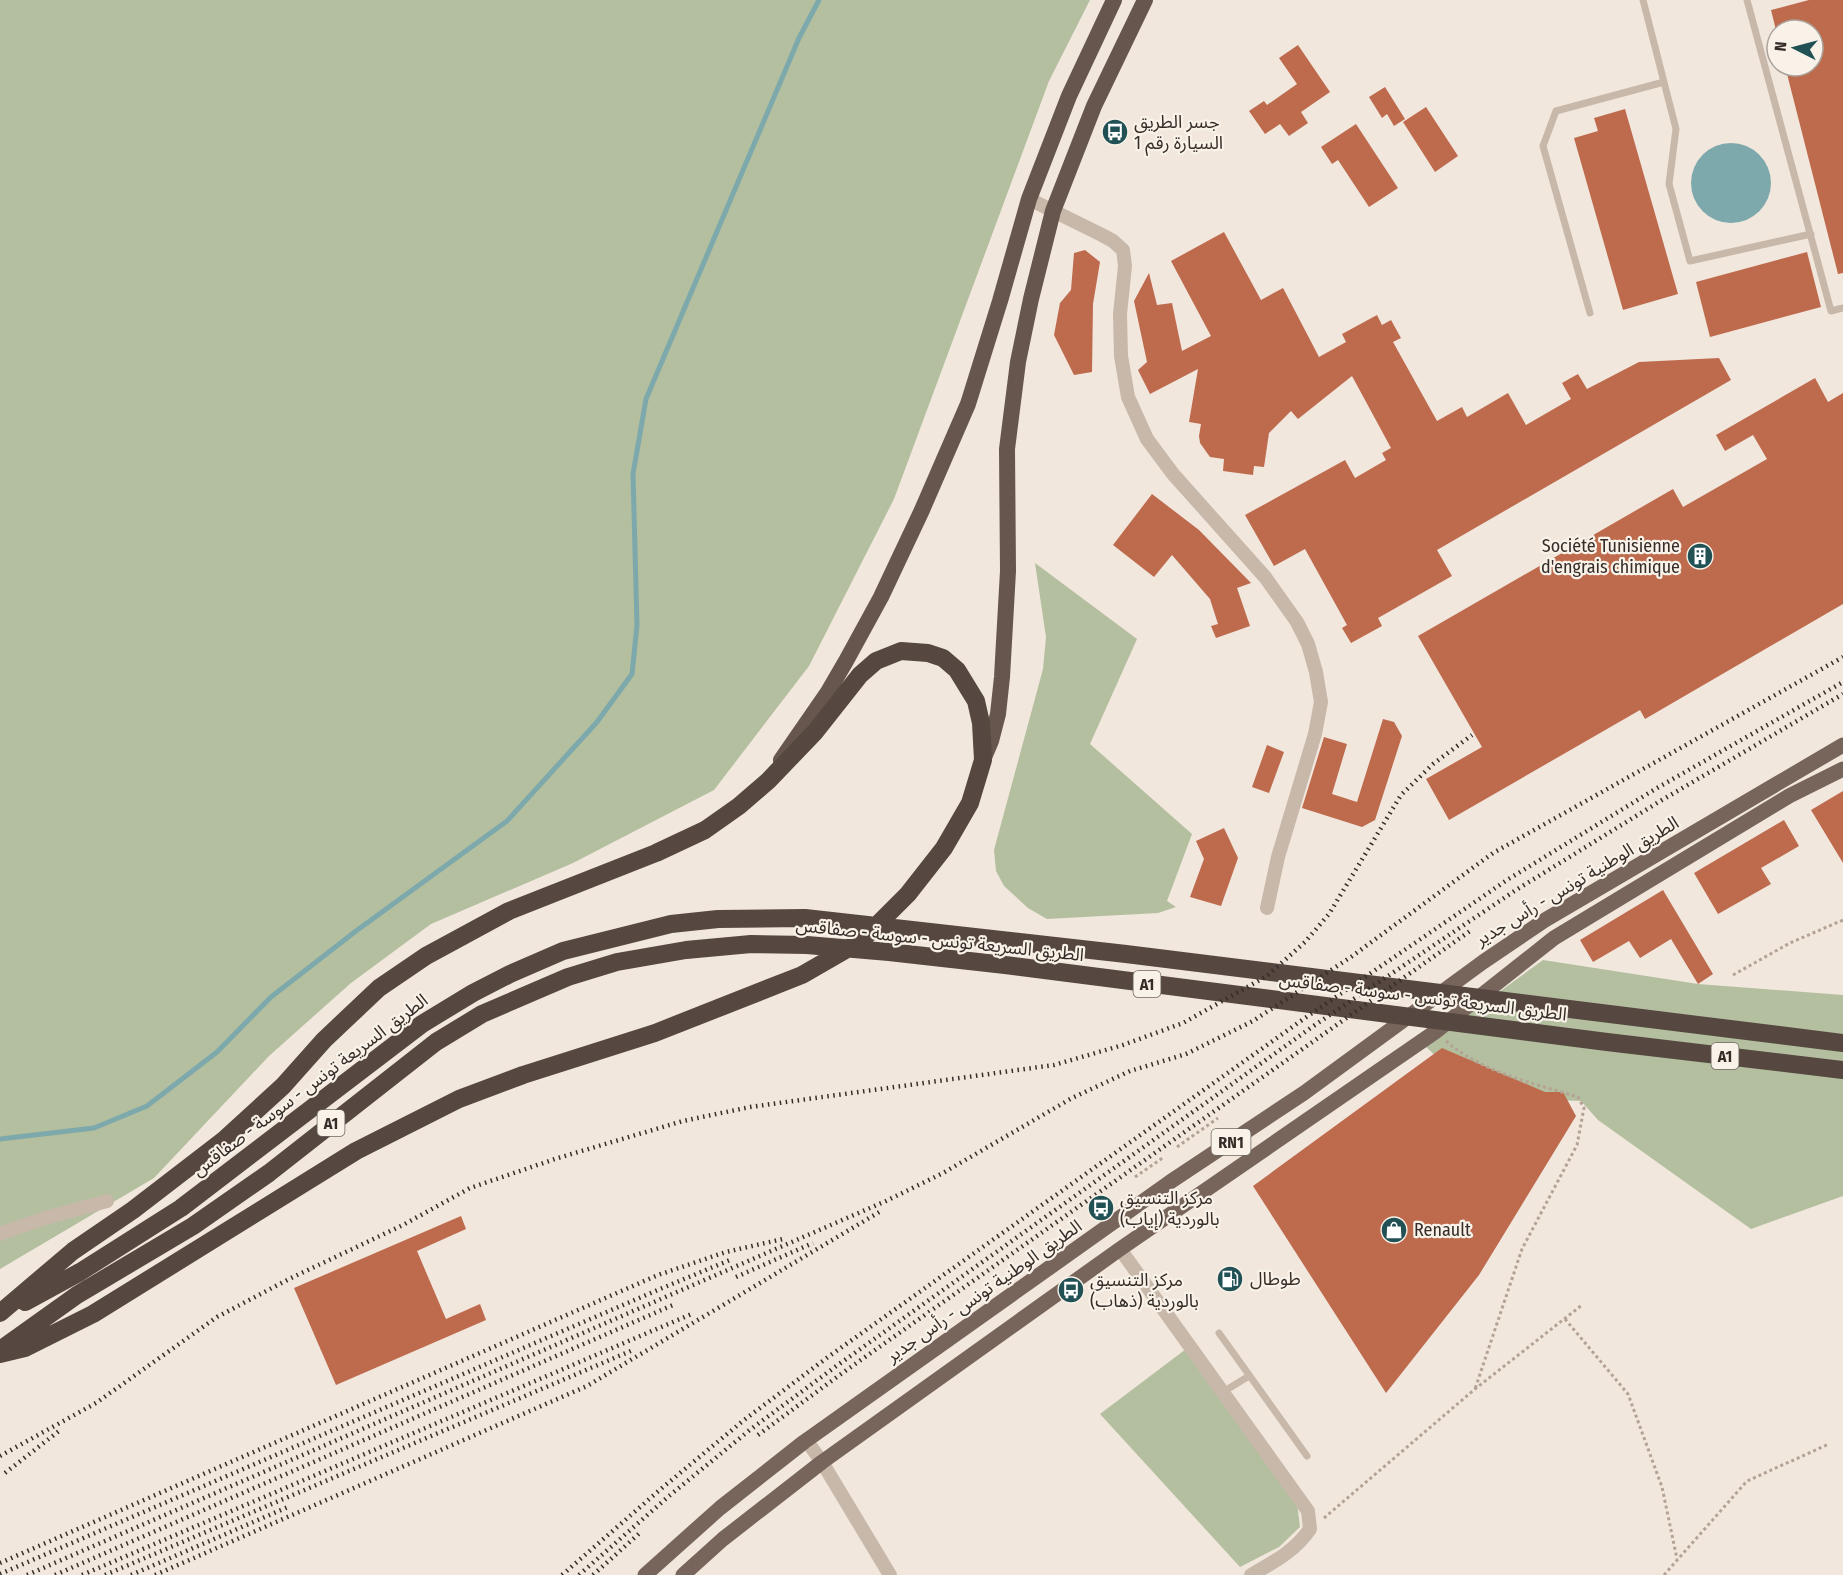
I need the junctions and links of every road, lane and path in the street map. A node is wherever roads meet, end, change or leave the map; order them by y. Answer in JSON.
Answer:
{"nodes":[{"id":1,"x":1114,"y":0,"type":"edge"},
{"id":2,"x":1145,"y":0,"type":"edge"},
{"id":3,"x":1643,"y":0,"type":"edge"},
{"id":4,"x":1747,"y":0,"type":"edge"},
{"id":5,"x":1664,"y":82,"type":"junction"},
{"id":6,"x":1029,"y":199,"type":"junction"},
{"id":7,"x":1053,"y":211,"type":"junction"},
{"id":8,"x":1811,"y":234,"type":"junction"},
{"id":9,"x":1843,"y":308,"type":"edge"},
{"id":10,"x":1590,"y":313,"type":"dead end"},
{"id":11,"x":1843,"y":746,"type":"edge"},
{"id":12,"x":983,"y":760,"type":"junction"},
{"id":13,"x":1843,"y":769,"type":"edge"},
{"id":14,"x":768,"y":781,"type":"junction"},
{"id":15,"x":1267,"y":908,"type":"dead end"},
{"id":16,"x":1843,"y":920,"type":"edge"},
{"id":17,"x":1733,"y":975,"type":"dead end"},
{"id":18,"x":1436,"y":1032,"type":"junction"},
{"id":19,"x":1843,"y":1043,"type":"edge"},
{"id":20,"x":1843,"y":1070,"type":"edge"},
{"id":21,"x":1218,"y":1118,"type":"dead end"},
{"id":22,"x":1177,"y":1147,"type":"dead end"},
{"id":23,"x":1164,"y":1157,"type":"dead end"},
{"id":24,"x":1135,"y":1177,"type":"dead end"},
{"id":25,"x":107,"y":1201,"type":"dead end"},
{"id":26,"x":0,"y":1234,"type":"edge"},
{"id":27,"x":1120,"y":1249,"type":"junction"},
{"id":28,"x":1582,"y":1305,"type":"dead end"},
{"id":29,"x":0,"y":1315,"type":"edge"},
{"id":30,"x":1565,"y":1319,"type":"junction"},
{"id":31,"x":1218,"y":1333,"type":"dead end"},
{"id":32,"x":0,"y":1352,"type":"edge"},
{"id":33,"x":1249,"y":1376,"type":"junction"},
{"id":34,"x":1475,"y":1389,"type":"junction"},
{"id":35,"x":1223,"y":1392,"type":"junction"},
{"id":36,"x":806,"y":1440,"type":"junction"},
{"id":37,"x":1829,"y":1444,"type":"dead end"},
{"id":38,"x":1307,"y":1456,"type":"dead end"},
{"id":39,"x":822,"y":1462,"type":"junction"},
{"id":40,"x":1310,"y":1529,"type":"junction"},
{"id":41,"x":1677,"y":1559,"type":"junction"},
{"id":42,"x":645,"y":1575,"type":"edge"},
{"id":43,"x":683,"y":1575,"type":"edge"},
{"id":44,"x":890,"y":1575,"type":"edge"},
{"id":45,"x":1251,"y":1575,"type":"edge"},
{"id":46,"x":1664,"y":1575,"type":"edge"}],
"edges":[{"from":1,"to":6,"type":"highway"},
{"from":2,"to":7,"type":"highway"},
{"from":3,"to":5,"type":"lane"},
{"from":4,"to":8,"type":"lane"},
{"from":5,"to":8,"type":"lane"},
{"from":5,"to":10,"type":"lane"},
{"from":6,"to":7,"type":"street"},
{"from":6,"to":14,"type":"highway"},
{"from":7,"to":12,"type":"highway"},
{"from":7,"to":15,"type":"street"},
{"from":8,"to":9,"type":"lane"},
{"from":11,"to":36,"type":"main road","name":"الطريق الوطنية تونس - رأس جدير","number":"RN1"},
{"from":12,"to":14,"type":"highway"},
{"from":12,"to":32,"type":"highway"},
{"from":13,"to":18,"type":"main road","name":"الطريق الوطنية تونس - رأس جدير","number":"RN1"},
{"from":14,"to":29,"type":"highway"},
{"from":16,"to":17,"type":"path"},
{"from":18,"to":27,"type":"main road","name":"الطريق الوطنية تونس - رأس جدير","number":"RN1"},
{"from":18,"to":34,"type":"path"},
{"from":19,"to":29,"type":"highway","name":"الطريق السريعة تونس - سوسة - صفاقس","number":"A1"},
{"from":20,"to":32,"type":"highway","name":"الطريق السريعة تونس - سوسة - صفاقس","number":"A1"},
{"from":21,"to":22,"type":"path"},
{"from":23,"to":24,"type":"path"},
{"from":25,"to":26,"type":"street"},
{"from":27,"to":35,"type":"street"},
{"from":27,"to":39,"type":"main road","name":"الطريق الوطنية تونس - رأس جدير","number":"RN1"},
{"from":28,"to":30,"type":"path"},
{"from":30,"to":34,"type":"path"},
{"from":30,"to":41,"type":"path"},
{"from":31,"to":33,"type":"lane"},
{"from":33,"to":35,"type":"lane"},
{"from":33,"to":38,"type":"lane"},
{"from":34,"to":40,"type":"path"},
{"from":35,"to":40,"type":"street"},
{"from":36,"to":39,"type":"street"},
{"from":36,"to":42,"type":"main road","name":"الطريق الوطنية تونس - رأس جدير","number":"RN1"},
{"from":37,"to":41,"type":"path"},
{"from":39,"to":43,"type":"main road","name":"الطريق الوطنية تونس - رأس جدير","number":"RN1"},
{"from":39,"to":44,"type":"street"},
{"from":40,"to":45,"type":"street"},
{"from":41,"to":46,"type":"path"}]}
